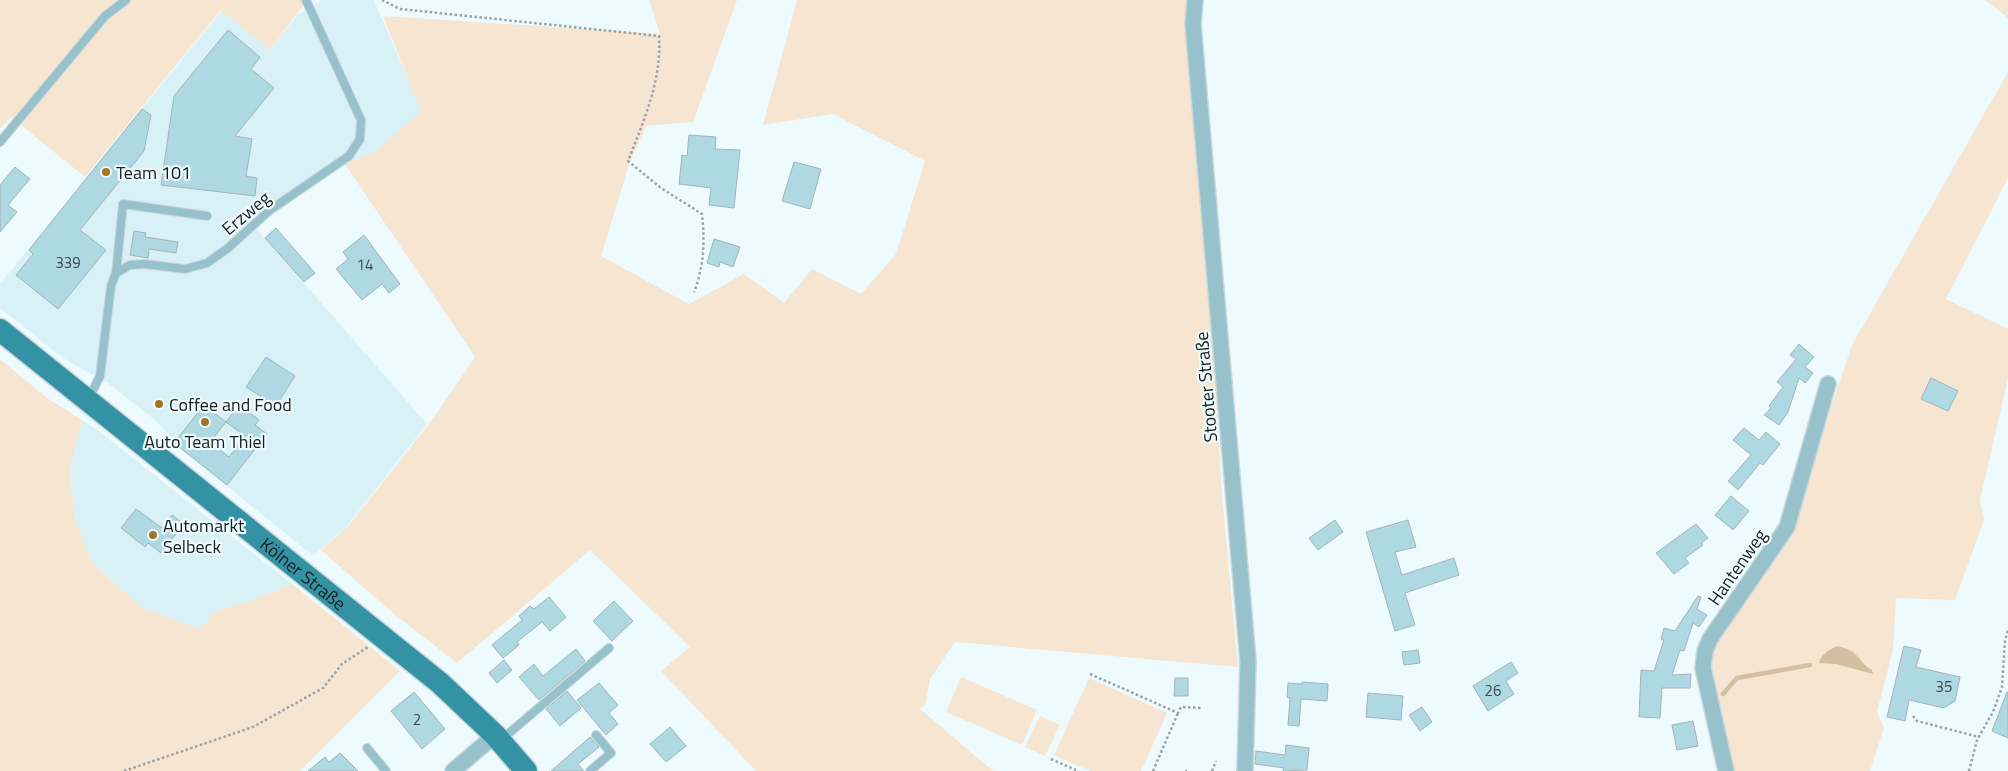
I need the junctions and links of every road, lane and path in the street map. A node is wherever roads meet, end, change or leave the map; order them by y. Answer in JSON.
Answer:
{"nodes":[{"id":1,"x":126,"y":0,"type":"edge"},
{"id":2,"x":306,"y":0,"type":"edge"},
{"id":3,"x":382,"y":0,"type":"edge"},
{"id":4,"x":1195,"y":0,"type":"edge"},
{"id":5,"x":0,"y":142,"type":"edge"},
{"id":6,"x":207,"y":216,"type":"dead end"},
{"id":7,"x":116,"y":273,"type":"junction"},
{"id":8,"x":694,"y":292,"type":"dead end"},
{"id":9,"x":0,"y":330,"type":"edge"},
{"id":10,"x":1828,"y":384,"type":"dead end"},
{"id":11,"x":88,"y":400,"type":"junction"},
{"id":12,"x":2008,"y":629,"type":"edge"},
{"id":13,"x":372,"y":644,"type":"dead end"},
{"id":14,"x":608,"y":648,"type":"dead end"},
{"id":15,"x":1090,"y":674,"type":"dead end"},
{"id":16,"x":1201,"y":708,"type":"dead end"},
{"id":17,"x":1178,"y":713,"type":"junction"},
{"id":18,"x":1913,"y":716,"type":"dead end"},
{"id":19,"x":596,"y":735,"type":"dead end"},
{"id":20,"x":1979,"y":737,"type":"junction"},
{"id":21,"x":497,"y":738,"type":"junction"},
{"id":22,"x":367,"y":748,"type":"dead end"},
{"id":23,"x":1050,"y":759,"type":"dead end"},
{"id":24,"x":1216,"y":761,"type":"dead end"},
{"id":25,"x":124,"y":771,"type":"edge"},
{"id":26,"x":386,"y":771,"type":"edge"},
{"id":27,"x":453,"y":771,"type":"edge"},
{"id":28,"x":526,"y":771,"type":"edge"},
{"id":29,"x":590,"y":771,"type":"edge"},
{"id":30,"x":1078,"y":771,"type":"edge"},
{"id":31,"x":1153,"y":771,"type":"edge"},
{"id":32,"x":1212,"y":771,"type":"edge"},
{"id":33,"x":1245,"y":771,"type":"edge"},
{"id":34,"x":1726,"y":771,"type":"edge"},
{"id":35,"x":1969,"y":771,"type":"edge"}],
"edges":[{"from":1,"to":5,"type":"lane"},
{"from":2,"to":7,"type":"lane","name":"Erzweg"},
{"from":3,"to":8,"type":"path"},
{"from":4,"to":33,"type":"street","name":"Stooter Straße"},
{"from":6,"to":7,"type":"lane"},
{"from":7,"to":11,"type":"lane"},
{"from":9,"to":11,"type":"main road","name":"Kölner Straße"},
{"from":10,"to":34,"type":"street","name":"Hantenweg"},
{"from":11,"to":21,"type":"main road","name":"Kölner Straße"},
{"from":12,"to":20,"type":"path"},
{"from":13,"to":25,"type":"path"},
{"from":14,"to":21,"type":"lane"},
{"from":15,"to":17,"type":"path"},
{"from":16,"to":17,"type":"path"},
{"from":17,"to":31,"type":"path"},
{"from":18,"to":20,"type":"path"},
{"from":19,"to":29,"type":"lane"},
{"from":20,"to":35,"type":"path"},
{"from":21,"to":27,"type":"street"},
{"from":21,"to":28,"type":"main road","name":"Kölner Straße"},
{"from":22,"to":26,"type":"lane"},
{"from":23,"to":30,"type":"path"},
{"from":24,"to":32,"type":"path"}]}
